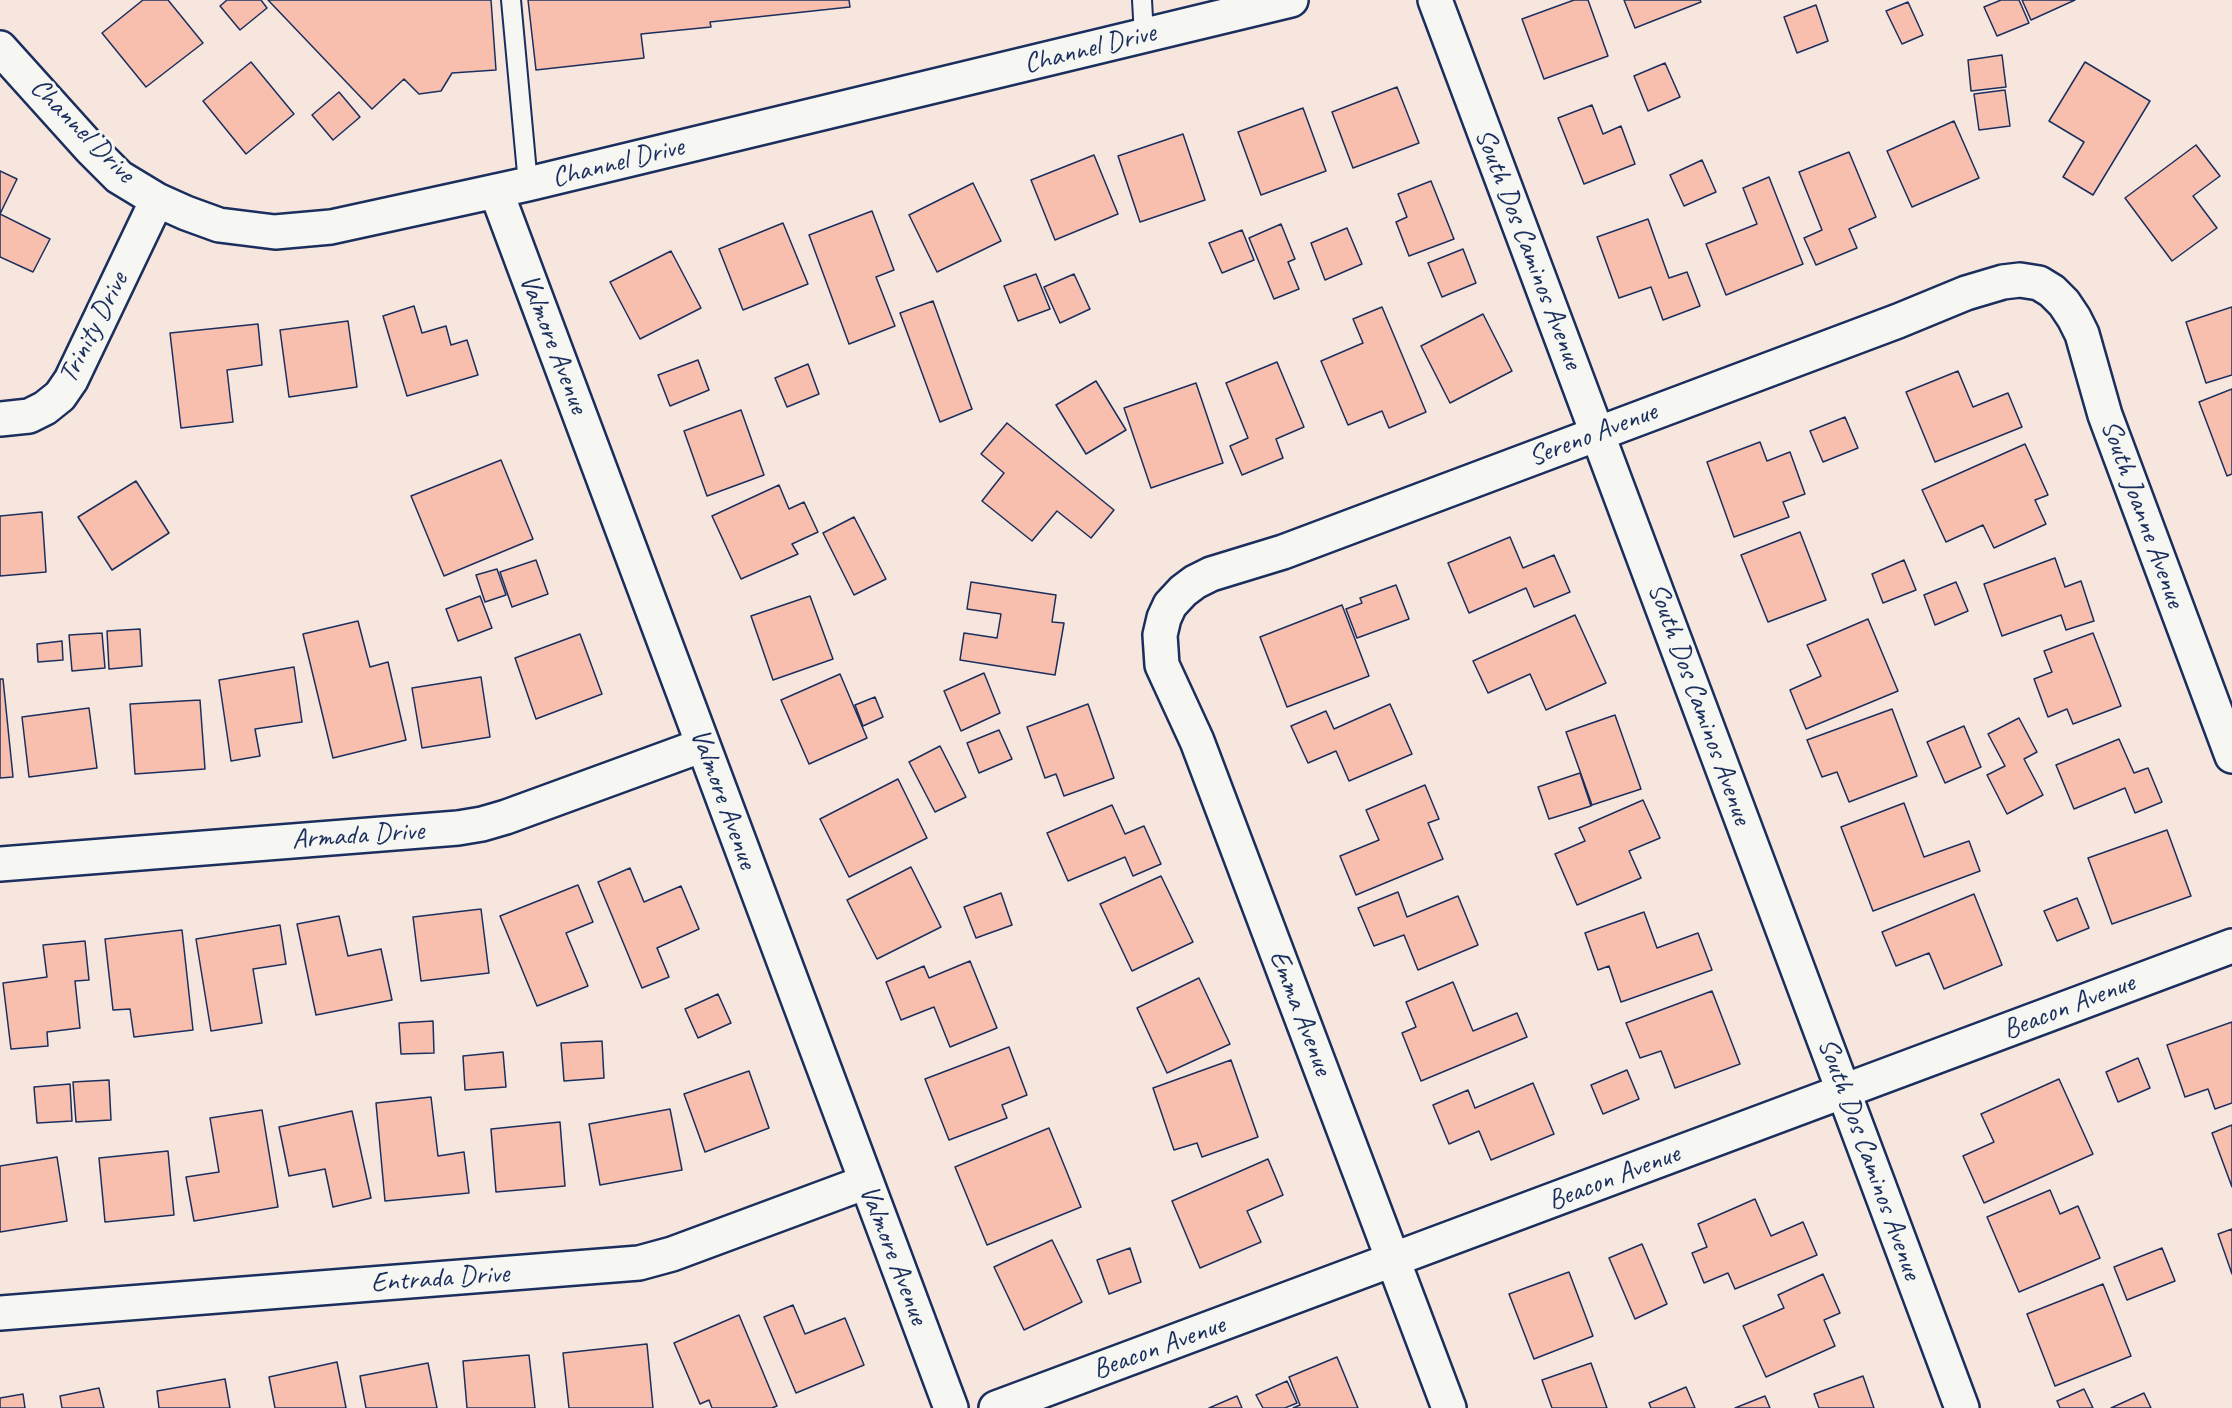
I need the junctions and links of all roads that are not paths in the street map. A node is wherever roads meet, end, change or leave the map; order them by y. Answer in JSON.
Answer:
{"nodes":[{"id":1,"x":512,"y":0,"type":"edge"},
{"id":2,"x":1142,"y":0,"type":"edge"},
{"id":3,"x":1291,"y":0,"type":"edge"},
{"id":4,"x":1435,"y":0,"type":"edge"},
{"id":5,"x":1144,"y":36,"type":"junction"},
{"id":6,"x":0,"y":48,"type":"edge"},
{"id":7,"x":528,"y":184,"type":"junction"},
{"id":8,"x":496,"y":191,"type":"junction"},
{"id":9,"x":157,"y":200,"type":"junction"},
{"id":10,"x":2039,"y":283,"type":"joint"},
{"id":11,"x":0,"y":419,"type":"edge"},
{"id":12,"x":1598,"y":433,"type":"junction"},
{"id":13,"x":1164,"y":618,"type":"joint"},
{"id":14,"x":703,"y":745,"type":"junction"},
{"id":15,"x":2232,"y":756,"type":"edge"},
{"id":16,"x":0,"y":864,"type":"edge"},
{"id":17,"x":2232,"y":946,"type":"edge"},
{"id":18,"x":1844,"y":1092,"type":"junction"},
{"id":19,"x":866,"y":1182,"type":"junction"},
{"id":20,"x":1393,"y":1261,"type":"junction"},
{"id":21,"x":0,"y":1313,"type":"edge"},
{"id":22,"x":951,"y":1408,"type":"edge"},
{"id":23,"x":996,"y":1408,"type":"edge"},
{"id":24,"x":1449,"y":1408,"type":"edge"},
{"id":25,"x":1962,"y":1408,"type":"edge"}],
"edges":[{"from":1,"to":7,"type":"lane"},
{"from":2,"to":5,"type":"lane"},
{"from":3,"to":5,"type":"street","name":"Channel Drive"},
{"from":4,"to":12,"type":"street","name":"South Dos Caminos Avenue"},
{"from":5,"to":7,"type":"street","name":"Channel Drive"},
{"from":6,"to":9,"type":"street","name":"Channel Drive"},
{"from":7,"to":8,"type":"street","name":"Channel Drive"},
{"from":8,"to":9,"type":"street","name":"Channel Drive"},
{"from":8,"to":14,"type":"street","name":"Valmore Avenue"},
{"from":9,"to":11,"type":"street","name":"Trinity Drive"},
{"from":10,"to":12,"type":"street","name":"Sereno Avenue"},
{"from":10,"to":15,"type":"street","name":"South Joanne Avenue"},
{"from":12,"to":13,"type":"street","name":"Sereno Avenue"},
{"from":12,"to":18,"type":"street","name":"South Dos Caminos Avenue"},
{"from":13,"to":20,"type":"street","name":"Emma Avenue"},
{"from":14,"to":16,"type":"street","name":"Armada Drive"},
{"from":14,"to":19,"type":"street","name":"Valmore Avenue"},
{"from":17,"to":18,"type":"street","name":"Beacon Avenue"},
{"from":18,"to":20,"type":"street","name":"Beacon Avenue"},
{"from":18,"to":25,"type":"street","name":"South Dos Caminos Avenue"},
{"from":19,"to":21,"type":"street","name":"Entrada Drive"},
{"from":19,"to":22,"type":"street","name":"Valmore Avenue"},
{"from":20,"to":23,"type":"street","name":"Beacon Avenue"},
{"from":20,"to":24,"type":"street","name":"Emma Avenue"}]}
